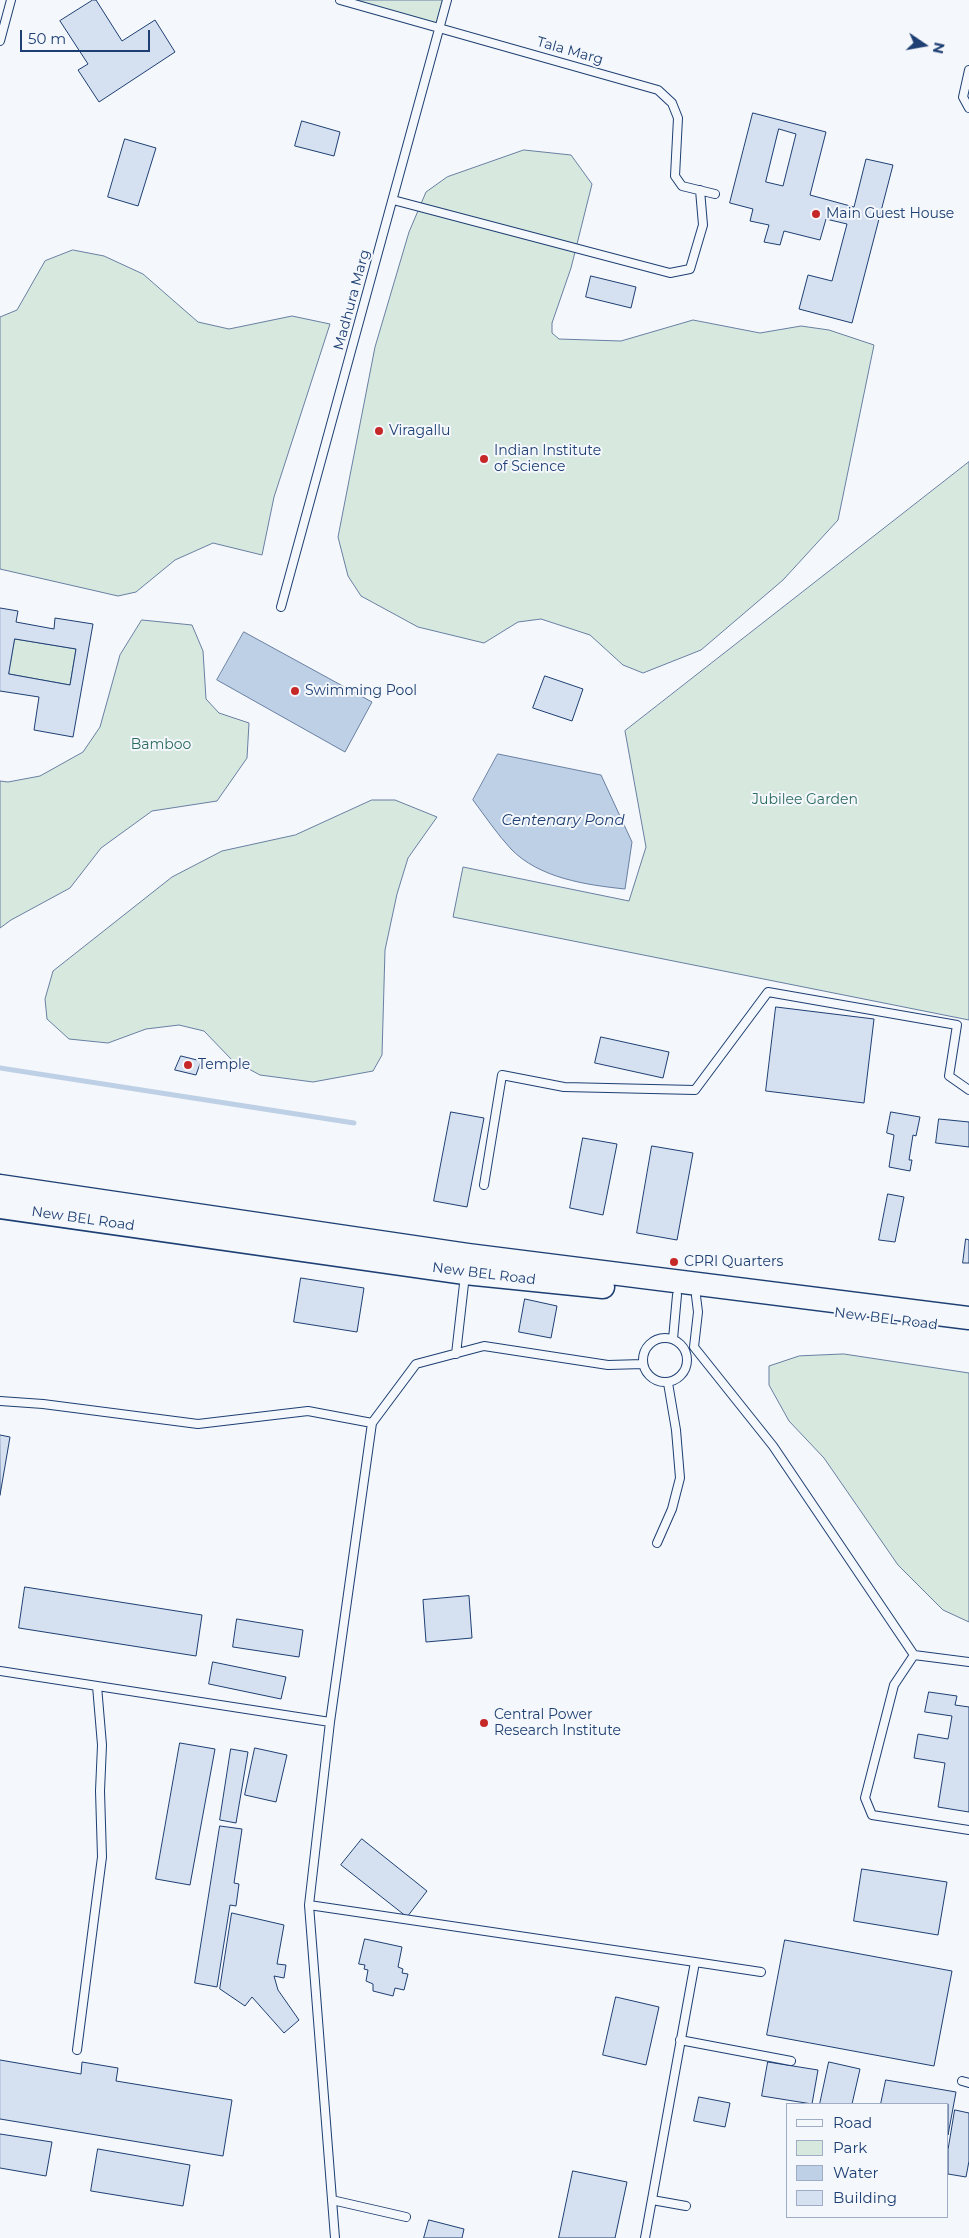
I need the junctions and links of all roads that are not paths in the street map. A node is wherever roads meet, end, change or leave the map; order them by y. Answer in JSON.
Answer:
{"nodes":[{"id":1,"x":11,"y":0,"type":"edge"},
{"id":2,"x":340,"y":0,"type":"edge"},
{"id":3,"x":447,"y":0,"type":"edge"},
{"id":4,"x":440,"y":27,"type":"junction"},
{"id":5,"x":0,"y":40,"type":"edge"},
{"id":6,"x":969,"y":70,"type":"edge"},
{"id":7,"x":969,"y":108,"type":"edge"},
{"id":8,"x":700,"y":190,"type":"junction"},
{"id":9,"x":714,"y":194,"type":"dead end"},
{"id":10,"x":392,"y":200,"type":"junction"},
{"id":11,"x":281,"y":607,"type":"dead end"},
{"id":12,"x":969,"y":1090,"type":"edge"},
{"id":13,"x":484,"y":1185,"type":"dead end"},
{"id":14,"x":0,"y":1186,"type":"edge"},
{"id":15,"x":0,"y":1207,"type":"edge"},
{"id":16,"x":467,"y":1264,"type":"junction"},
{"id":17,"x":687,"y":1296,"type":"junction"},
{"id":18,"x":969,"y":1318,"type":"edge"},
{"id":19,"x":969,"y":1329,"type":"edge"},
{"id":20,"x":673,"y":1340,"type":"junction"},
{"id":21,"x":456,"y":1354,"type":"junction"},
{"id":22,"x":643,"y":1364,"type":"junction"},
{"id":23,"x":668,"y":1383,"type":"junction"},
{"id":24,"x":0,"y":1401,"type":"edge"},
{"id":25,"x":372,"y":1423,"type":"junction"},
{"id":26,"x":657,"y":1543,"type":"dead end"},
{"id":27,"x":914,"y":1655,"type":"junction"},
{"id":28,"x":969,"y":1662,"type":"edge"},
{"id":29,"x":0,"y":1671,"type":"edge"},
{"id":30,"x":97,"y":1686,"type":"junction"},
{"id":31,"x":330,"y":1722,"type":"junction"},
{"id":32,"x":969,"y":1830,"type":"edge"},
{"id":33,"x":309,"y":1905,"type":"junction"},
{"id":34,"x":694,"y":1962,"type":"junction"},
{"id":35,"x":761,"y":1972,"type":"dead end"},
{"id":36,"x":680,"y":2040,"type":"junction"},
{"id":37,"x":76,"y":2050,"type":"dead end"},
{"id":38,"x":791,"y":2061,"type":"dead end"},
{"id":39,"x":332,"y":2200,"type":"junction"},
{"id":40,"x":652,"y":2200,"type":"junction"},
{"id":41,"x":686,"y":2206,"type":"dead end"},
{"id":42,"x":406,"y":2217,"type":"dead end"},
{"id":43,"x":335,"y":2238,"type":"edge"},
{"id":44,"x":645,"y":2238,"type":"edge"}],
"edges":[{"from":1,"to":5,"type":"lane"},
{"from":2,"to":4,"type":"lane","name":"Tala Marg"},
{"from":3,"to":4,"type":"lane","name":"Madhura Marg"},
{"from":4,"to":8,"type":"lane","name":"Tala Marg"},
{"from":4,"to":10,"type":"lane","name":"Madhura Marg"},
{"from":6,"to":7,"type":"lane"},
{"from":8,"to":9,"type":"lane","name":"Tala Marg"},
{"from":8,"to":10,"type":"lane"},
{"from":10,"to":11,"type":"lane","name":"Madhura Marg"},
{"from":12,"to":13,"type":"lane"},
{"from":14,"to":16,"type":"main road"},
{"from":15,"to":16,"type":"main road","name":"New BEL Road"},
{"from":16,"to":17,"type":"main road","name":"New BEL Road"},
{"from":16,"to":18,"type":"main road","name":"New BEL Road"},
{"from":16,"to":21,"type":"lane"},
{"from":17,"to":19,"type":"main road","name":"New BEL Road"},
{"from":17,"to":20,"type":"lane"},
{"from":17,"to":27,"type":"lane"},
{"from":20,"to":22,"type":"lane"},
{"from":20,"to":23,"type":"lane"},
{"from":21,"to":22,"type":"lane"},
{"from":21,"to":25,"type":"lane"},
{"from":22,"to":23,"type":"lane"},
{"from":23,"to":26,"type":"lane"},
{"from":24,"to":25,"type":"lane"},
{"from":25,"to":31,"type":"lane"},
{"from":27,"to":28,"type":"lane"},
{"from":27,"to":32,"type":"lane"},
{"from":29,"to":30,"type":"lane"},
{"from":30,"to":31,"type":"lane"},
{"from":30,"to":37,"type":"lane"},
{"from":31,"to":33,"type":"lane"},
{"from":33,"to":34,"type":"lane"},
{"from":33,"to":39,"type":"lane"},
{"from":34,"to":35,"type":"lane"},
{"from":34,"to":36,"type":"lane"},
{"from":36,"to":38,"type":"lane"},
{"from":36,"to":40,"type":"lane"},
{"from":39,"to":42,"type":"lane"},
{"from":39,"to":43,"type":"lane"},
{"from":40,"to":41,"type":"lane"},
{"from":40,"to":44,"type":"lane"}]}
